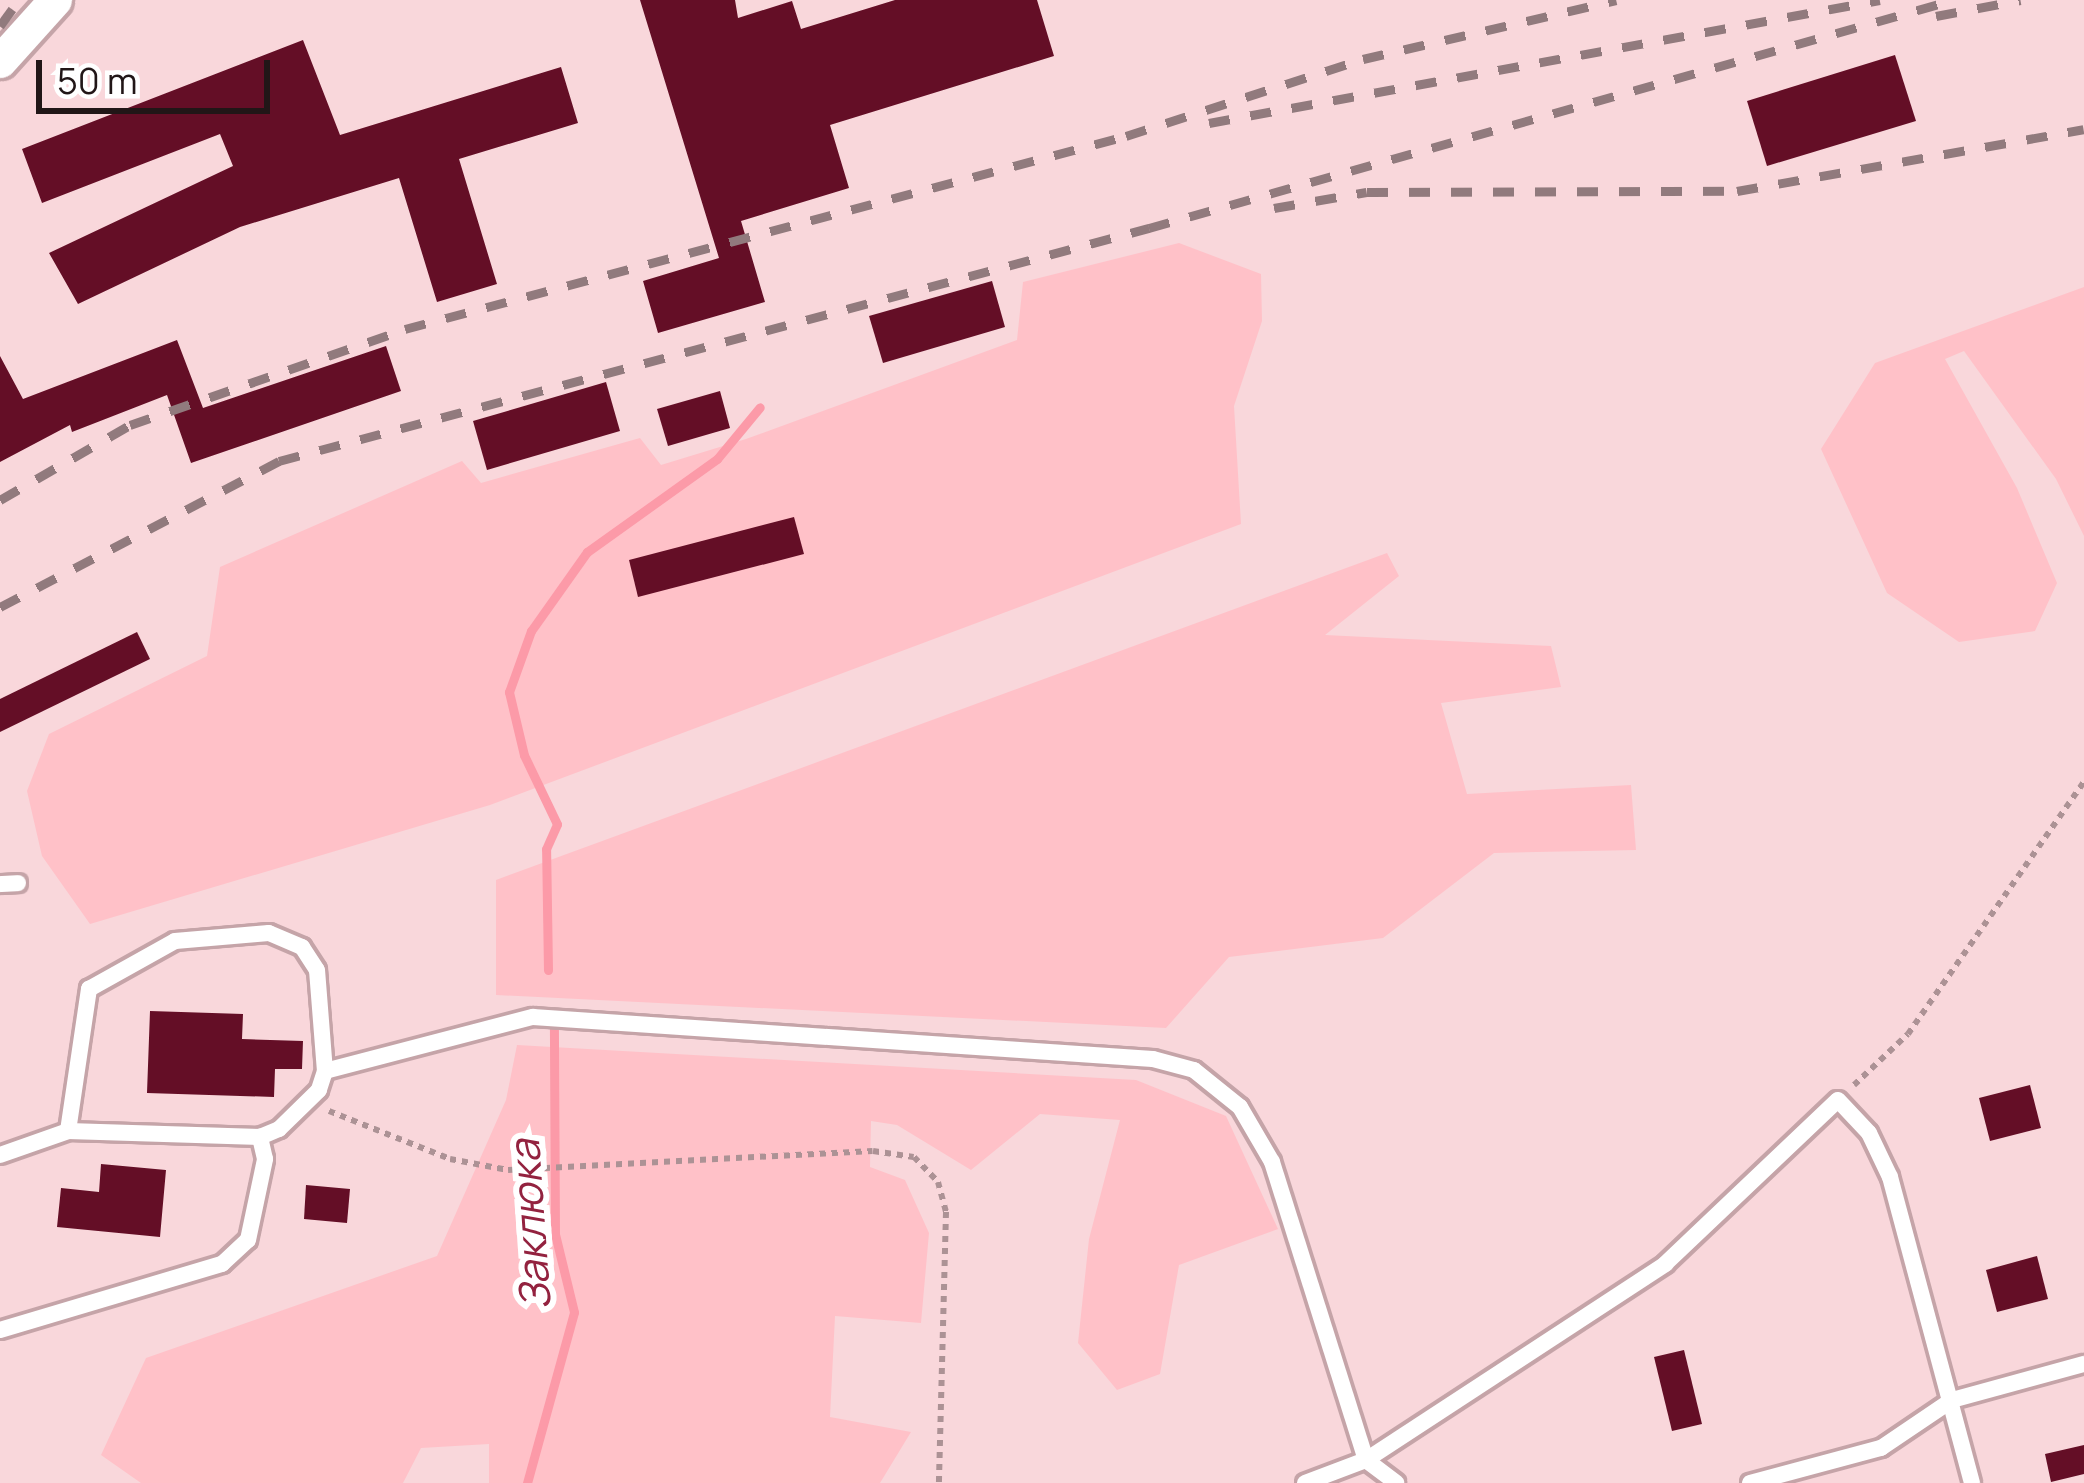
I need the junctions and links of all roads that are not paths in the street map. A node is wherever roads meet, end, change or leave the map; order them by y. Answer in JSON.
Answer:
{"nodes":[{"id":1,"x":55,"y":0,"type":"edge"},
{"id":2,"x":0,"y":61,"type":"edge"},
{"id":3,"x":325,"y":1071,"type":"junction"},
{"id":4,"x":68,"y":1131,"type":"junction"},
{"id":5,"x":260,"y":1137,"type":"junction"},
{"id":6,"x":0,"y":1155,"type":"edge"},
{"id":7,"x":0,"y":1330,"type":"edge"},
{"id":8,"x":2084,"y":1364,"type":"edge"},
{"id":9,"x":1952,"y":1400,"type":"junction"},
{"id":10,"x":1366,"y":1460,"type":"junction"},
{"id":11,"x":1305,"y":1483,"type":"edge"},
{"id":12,"x":1396,"y":1483,"type":"edge"},
{"id":13,"x":1750,"y":1483,"type":"edge"},
{"id":14,"x":1972,"y":1483,"type":"edge"}],
"edges":[{"from":1,"to":2,"type":"street"},
{"from":3,"to":4,"type":"lane"},
{"from":3,"to":5,"type":"lane"},
{"from":3,"to":10,"type":"lane"},
{"from":4,"to":5,"type":"lane"},
{"from":4,"to":6,"type":"lane"},
{"from":5,"to":7,"type":"lane"},
{"from":8,"to":9,"type":"lane"},
{"from":9,"to":10,"type":"lane"},
{"from":9,"to":13,"type":"lane"},
{"from":9,"to":14,"type":"lane"},
{"from":10,"to":11,"type":"lane"},
{"from":10,"to":12,"type":"lane"}]}
